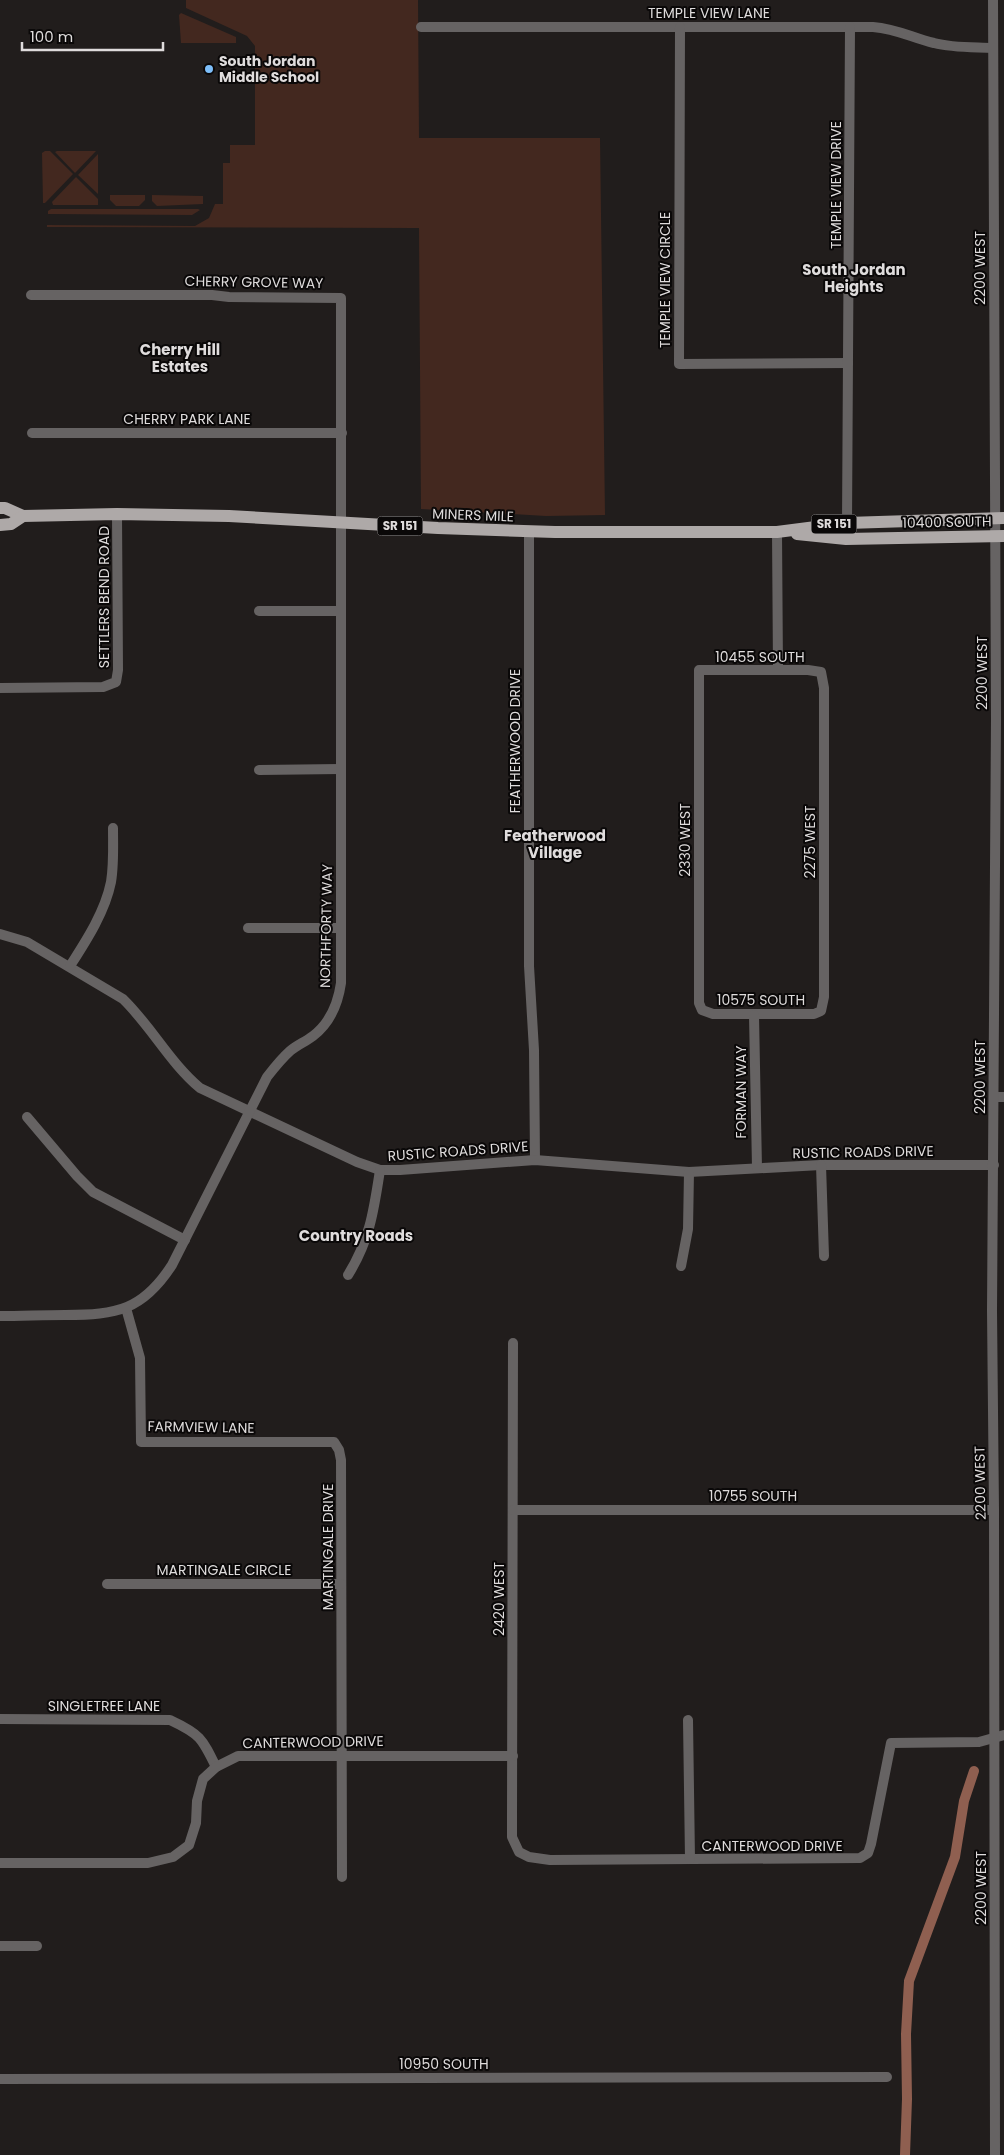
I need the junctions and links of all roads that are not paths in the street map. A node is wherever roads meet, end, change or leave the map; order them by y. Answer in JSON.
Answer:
{"nodes":[{"id":1,"x":993,"y":0,"type":"edge"},
{"id":2,"x":421,"y":27,"type":"dead end"},
{"id":3,"x":680,"y":27,"type":"junction"},
{"id":4,"x":850,"y":27,"type":"junction"},
{"id":5,"x":993,"y":48,"type":"junction"},
{"id":6,"x":31,"y":295,"type":"dead end"},
{"id":7,"x":848,"y":363,"type":"junction"},
{"id":8,"x":32,"y":433,"type":"dead end"},
{"id":9,"x":342,"y":433,"type":"junction"},
{"id":10,"x":0,"y":508,"type":"edge"},
{"id":11,"x":117,"y":514,"type":"junction"},
{"id":12,"x":23,"y":516,"type":"junction"},
{"id":13,"x":1000,"y":518,"type":"edge"},
{"id":14,"x":892,"y":522,"type":"joint"},
{"id":15,"x":341,"y":523,"type":"junction"},
{"id":16,"x":847,"y":523,"type":"junction"},
{"id":17,"x":0,"y":525,"type":"edge"},
{"id":18,"x":529,"y":532,"type":"junction"},
{"id":19,"x":777,"y":532,"type":"junction"},
{"id":20,"x":1000,"y":536,"type":"edge"},
{"id":21,"x":340,"y":611,"type":"junction"},
{"id":22,"x":259,"y":612,"type":"dead end"},
{"id":23,"x":699,"y":670,"type":"joint"},
{"id":24,"x":778,"y":670,"type":"junction"},
{"id":25,"x":821,"y":672,"type":"joint"},
{"id":26,"x":0,"y":688,"type":"edge"},
{"id":27,"x":1000,"y":719,"type":"edge"},
{"id":28,"x":259,"y":770,"type":"dead end"},
{"id":29,"x":340,"y":770,"type":"junction"},
{"id":30,"x":113,"y":828,"type":"dead end"},
{"id":31,"x":248,"y":928,"type":"dead end"},
{"id":32,"x":341,"y":928,"type":"junction"},
{"id":33,"x":0,"y":934,"type":"edge"},
{"id":34,"x":1000,"y":935,"type":"edge"},
{"id":35,"x":70,"y":966,"type":"junction"},
{"id":36,"x":702,"y":1010,"type":"joint"},
{"id":37,"x":821,"y":1011,"type":"joint"},
{"id":38,"x":754,"y":1014,"type":"junction"},
{"id":39,"x":999,"y":1097,"type":"edge"},
{"id":40,"x":250,"y":1112,"type":"junction"},
{"id":41,"x":27,"y":1117,"type":"dead end"},
{"id":42,"x":534,"y":1160,"type":"junction"},
{"id":43,"x":821,"y":1165,"type":"junction"},
{"id":44,"x":994,"y":1165,"type":"junction"},
{"id":45,"x":757,"y":1168,"type":"junction"},
{"id":46,"x":380,"y":1170,"type":"junction"},
{"id":47,"x":689,"y":1172,"type":"junction"},
{"id":48,"x":186,"y":1240,"type":"junction"},
{"id":49,"x":824,"y":1256,"type":"dead end"},
{"id":50,"x":681,"y":1266,"type":"dead end"},
{"id":51,"x":348,"y":1275,"type":"dead end"},
{"id":52,"x":126,"y":1308,"type":"junction"},
{"id":53,"x":0,"y":1316,"type":"edge"},
{"id":54,"x":513,"y":1344,"type":"dead end"},
{"id":55,"x":334,"y":1442,"type":"joint"},
{"id":56,"x":513,"y":1510,"type":"junction"},
{"id":57,"x":994,"y":1510,"type":"junction"},
{"id":58,"x":107,"y":1584,"type":"dead end"},
{"id":59,"x":341,"y":1584,"type":"junction"},
{"id":60,"x":0,"y":1719,"type":"edge"},
{"id":61,"x":688,"y":1720,"type":"dead end"},
{"id":62,"x":999,"y":1736,"type":"edge"},
{"id":63,"x":342,"y":1755,"type":"junction"},
{"id":64,"x":512,"y":1756,"type":"junction"},
{"id":65,"x":216,"y":1767,"type":"junction"},
{"id":66,"x":519,"y":1852,"type":"joint"},
{"id":67,"x":690,"y":1859,"type":"junction"},
{"id":68,"x":0,"y":1863,"type":"edge"},
{"id":69,"x":342,"y":1877,"type":"dead end"},
{"id":70,"x":0,"y":1946,"type":"edge"},
{"id":71,"x":38,"y":1946,"type":"dead end"},
{"id":72,"x":887,"y":2077,"type":"dead end"},
{"id":73,"x":0,"y":2079,"type":"edge"},
{"id":74,"x":995,"y":2155,"type":"edge"}],
"edges":[{"from":1,"to":5,"type":"street","name":"2200 WEST"},
{"from":2,"to":3,"type":"street","name":"TEMPLE VIEW LANE"},
{"from":3,"to":4,"type":"street","name":"TEMPLE VIEW LANE"},
{"from":3,"to":7,"type":"street","name":"TEMPLE VIEW CIRCLE"},
{"from":4,"to":5,"type":"street","name":"TEMPLE VIEW LANE"},
{"from":4,"to":7,"type":"street","name":"TEMPLE VIEW DRIVE"},
{"from":5,"to":13,"type":"street","name":"2200 WEST"},
{"from":6,"to":9,"type":"street","name":"CHERRY GROVE WAY"},
{"from":7,"to":16,"type":"street","name":"TEMPLE VIEW DRIVE"},
{"from":8,"to":9,"type":"street","name":"CHERRY PARK LANE"},
{"from":9,"to":15,"type":"street","name":"CHERRY GROVE WAY"},
{"from":10,"to":12,"type":"main road","number":"SR 151"},
{"from":11,"to":12,"type":"main road","name":"MINERS MILE","number":"SR 151"},
{"from":11,"to":15,"type":"main road","name":"MINERS MILE","number":"SR 151"},
{"from":11,"to":26,"type":"street","name":"SETTLERS BEND ROAD"},
{"from":12,"to":17,"type":"main road","number":"SR 151"},
{"from":13,"to":14,"type":"main road","name":"10400 SOUTH","number":"SR 151"},
{"from":13,"to":20,"type":"street","name":"2200 WEST"},
{"from":14,"to":16,"type":"main road","name":"MINERS MILE","number":"SR 151"},
{"from":15,"to":18,"type":"main road","name":"MINERS MILE","number":"SR 151"},
{"from":15,"to":21,"type":"street","name":"NORTHFORTY WAY"},
{"from":16,"to":19,"type":"main road","name":"MINERS MILE","number":"SR 151"},
{"from":18,"to":19,"type":"main road","name":"MINERS MILE","number":"SR 151"},
{"from":18,"to":42,"type":"street","name":"FEATHERWOOD DRIVE"},
{"from":19,"to":20,"type":"main road","name":"10400 SOUTH","number":"SR 151"},
{"from":19,"to":24,"type":"street"},
{"from":20,"to":27,"type":"street","name":"2200 WEST"},
{"from":21,"to":22,"type":"street"},
{"from":21,"to":29,"type":"street","name":"NORTHFORTY WAY"},
{"from":23,"to":24,"type":"street","name":"10455 SOUTH"},
{"from":23,"to":36,"type":"street","name":"2330 WEST"},
{"from":24,"to":25,"type":"street","name":"10455 SOUTH"},
{"from":25,"to":37,"type":"street","name":"2275 WEST"},
{"from":27,"to":34,"type":"street","name":"2200 WEST"},
{"from":28,"to":29,"type":"street"},
{"from":29,"to":32,"type":"street","name":"NORTHFORTY WAY"},
{"from":30,"to":35,"type":"street"},
{"from":31,"to":32,"type":"street"},
{"from":32,"to":40,"type":"street","name":"NORTHFORTY WAY"},
{"from":33,"to":35,"type":"street","name":"RUSTIC ROADS DRIVE"},
{"from":34,"to":39,"type":"street","name":"2200 WEST"},
{"from":35,"to":40,"type":"street","name":"RUSTIC ROADS DRIVE"},
{"from":36,"to":38,"type":"street","name":"10575 SOUTH"},
{"from":37,"to":38,"type":"street","name":"10575 SOUTH"},
{"from":38,"to":45,"type":"street","name":"FORMAN WAY"},
{"from":39,"to":44,"type":"street","name":"2200 WEST"},
{"from":40,"to":46,"type":"street","name":"RUSTIC ROADS DRIVE"},
{"from":40,"to":48,"type":"street","name":"NORTHFORTY WAY"},
{"from":41,"to":48,"type":"street"},
{"from":42,"to":46,"type":"street","name":"RUSTIC ROADS DRIVE"},
{"from":42,"to":47,"type":"street","name":"RUSTIC ROADS DRIVE"},
{"from":43,"to":44,"type":"street","name":"RUSTIC ROADS DRIVE"},
{"from":43,"to":45,"type":"street","name":"RUSTIC ROADS DRIVE"},
{"from":43,"to":49,"type":"street"},
{"from":44,"to":57,"type":"street","name":"2200 WEST"},
{"from":45,"to":47,"type":"street","name":"RUSTIC ROADS DRIVE"},
{"from":46,"to":51,"type":"street"},
{"from":47,"to":50,"type":"street"},
{"from":48,"to":52,"type":"street","name":"NORTHFORTY WAY"},
{"from":52,"to":53,"type":"street","name":"NORTHFORTY WAY"},
{"from":52,"to":55,"type":"street","name":"FARMVIEW LANE"},
{"from":54,"to":56,"type":"street","name":"2420 WEST"},
{"from":55,"to":59,"type":"street","name":"MARTINGALE DRIVE"},
{"from":56,"to":57,"type":"street","name":"10755 SOUTH"},
{"from":56,"to":64,"type":"street","name":"2420 WEST"},
{"from":57,"to":62,"type":"street","name":"2200 WEST"},
{"from":58,"to":59,"type":"street","name":"MARTINGALE CIRCLE"},
{"from":59,"to":63,"type":"street","name":"MARTINGALE DRIVE"},
{"from":60,"to":65,"type":"street","name":"SINGLETREE LANE"},
{"from":61,"to":67,"type":"street"},
{"from":62,"to":67,"type":"street","name":"CANTERWOOD DRIVE"},
{"from":62,"to":74,"type":"street","name":"2200 WEST"},
{"from":63,"to":64,"type":"street","name":"CANTERWOOD DRIVE"},
{"from":63,"to":65,"type":"street","name":"CANTERWOOD DRIVE"},
{"from":63,"to":69,"type":"street","name":"MARTINGALE DRIVE"},
{"from":64,"to":66,"type":"street","name":"2420 WEST"},
{"from":65,"to":68,"type":"street","name":"CANTERWOOD DRIVE"},
{"from":66,"to":67,"type":"street","name":"CANTERWOOD DRIVE"},
{"from":70,"to":71,"type":"street"},
{"from":72,"to":73,"type":"street","name":"10950 SOUTH"}]}
